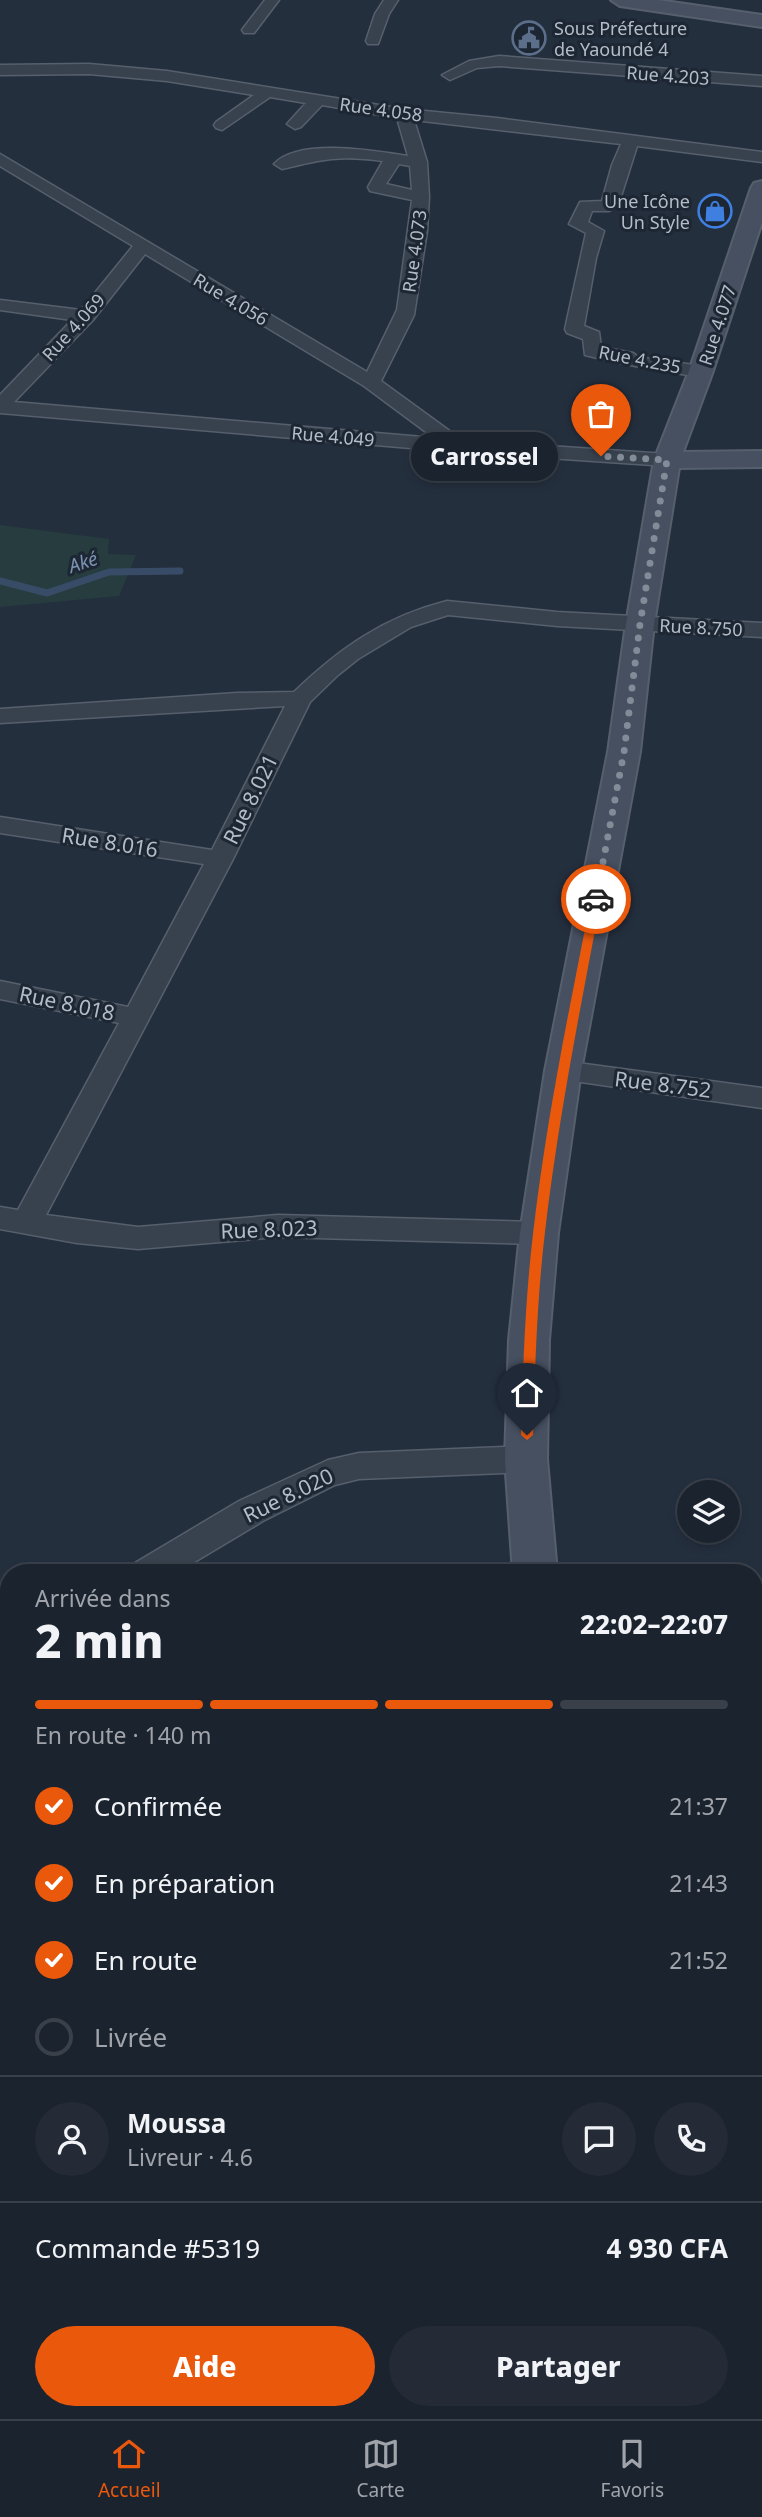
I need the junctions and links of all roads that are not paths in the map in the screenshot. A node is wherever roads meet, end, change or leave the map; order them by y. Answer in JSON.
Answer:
{"nodes":[{"id":1,"x":272,"y":0,"type":"edge"},
{"id":2,"x":391,"y":0,"type":"edge"},
{"id":3,"x":620,"y":0,"type":"edge"},
{"id":4,"x":762,"y":21,"type":"edge"},
{"id":5,"x":249,"y":30,"type":"dead end"},
{"id":6,"x":373,"y":41,"type":"dead end"},
{"id":7,"x":0,"y":70,"type":"edge"},
{"id":8,"x":450,"y":75,"type":"dead end"},
{"id":9,"x":762,"y":81,"type":"edge"},
{"id":10,"x":269,"y":91,"type":"junction"},
{"id":11,"x":318,"y":100,"type":"junction"},
{"id":12,"x":404,"y":114,"type":"junction"},
{"id":13,"x":295,"y":124,"type":"dead end"},
{"id":14,"x":222,"y":125,"type":"dead end"},
{"id":15,"x":631,"y":141,"type":"junction"},
{"id":16,"x":762,"y":157,"type":"edge"},
{"id":17,"x":393,"y":159,"type":"junction"},
{"id":18,"x":419,"y":162,"type":"junction"},
{"id":19,"x":282,"y":164,"type":"dead end"},
{"id":20,"x":5,"y":168,"type":"edge"},
{"id":21,"x":762,"y":188,"type":"edge"},
{"id":22,"x":421,"y":197,"type":"junction"},
{"id":23,"x":757,"y":216,"type":"edge"},
{"id":24,"x":142,"y":245,"type":"junction"},
{"id":25,"x":0,"y":305,"type":"edge"},
{"id":26,"x":86,"y":316,"type":"junction"},
{"id":27,"x":701,"y":371,"type":"junction"},
{"id":28,"x":371,"y":382,"type":"junction"},
{"id":29,"x":0,"y":407,"type":"edge"},
{"id":30,"x":458,"y":446,"type":"junction"},
{"id":31,"x":762,"y":459,"type":"edge"},
{"id":32,"x":667,"y":460,"type":"junction"},
{"id":33,"x":640,"y":624,"type":"junction"},
{"id":34,"x":762,"y":630,"type":"edge"},
{"id":35,"x":300,"y":699,"type":"junction"},
{"id":36,"x":0,"y":716,"type":"edge"},
{"id":37,"x":0,"y":825,"type":"edge"},
{"id":38,"x":220,"y":859,"type":"junction"},
{"id":39,"x":0,"y":990,"type":"edge"},
{"id":40,"x":134,"y":1017,"type":"junction"},
{"id":41,"x":563,"y":1071,"type":"junction"},
{"id":42,"x":762,"y":1098,"type":"edge"},
{"id":43,"x":13,"y":1221,"type":"edge"},
{"id":44,"x":539,"y":1233,"type":"junction"},
{"id":45,"x":526,"y":1459,"type":"junction"},
{"id":46,"x":162,"y":1564,"type":"edge"},
{"id":47,"x":534,"y":1564,"type":"edge"}],
"edges":[{"from":1,"to":5,"type":"street"},
{"from":2,"to":6,"type":"street"},
{"from":3,"to":4,"type":"main road"},
{"from":7,"to":10,"type":"street","name":"Rue 4.058"},
{"from":8,"to":9,"type":"street","name":"Rue 4.203"},
{"from":10,"to":11,"type":"street","name":"Rue 4.058"},
{"from":10,"to":14,"type":"street"},
{"from":11,"to":12,"type":"street","name":"Rue 4.058"},
{"from":11,"to":13,"type":"street"},
{"from":12,"to":15,"type":"street","name":"Rue 4.058"},
{"from":12,"to":18,"type":"street","name":"Rue 4.073"},
{"from":15,"to":16,"type":"street","name":"Rue 4.058"},
{"from":15,"to":27,"type":"street","name":"Rue 4.235"},
{"from":17,"to":18,"type":"street"},
{"from":17,"to":19,"type":"street"},
{"from":17,"to":22,"type":"street"},
{"from":18,"to":22,"type":"street","name":"Rue 4.073"},
{"from":20,"to":24,"type":"street","name":"Rue 4.056"},
{"from":21,"to":23,"type":"main road","name":"Rue 4.077"},
{"from":22,"to":28,"type":"street","name":"Rue 4.073"},
{"from":23,"to":27,"type":"main road","name":"Rue 4.077"},
{"from":24,"to":26,"type":"street","name":"Rue 4.069"},
{"from":24,"to":28,"type":"street","name":"Rue 4.056"},
{"from":25,"to":26,"type":"street"},
{"from":26,"to":29,"type":"street","name":"Rue 4.069"},
{"from":27,"to":32,"type":"main road","name":"Rue 4.077"},
{"from":28,"to":30,"type":"street","name":"Rue 4.056"},
{"from":29,"to":30,"type":"street","name":"Rue 4.049"},
{"from":30,"to":32,"type":"street","name":"Rue 4.049"},
{"from":31,"to":32,"type":"main road"},
{"from":32,"to":33,"type":"main road","name":"Rue 4.077"},
{"from":33,"to":34,"type":"street","name":"Rue 8.750"},
{"from":33,"to":35,"type":"street","name":"Rue 8.021"},
{"from":33,"to":41,"type":"main road","name":"Rue 4.077"},
{"from":35,"to":36,"type":"street"},
{"from":35,"to":38,"type":"street","name":"Rue 8.021"},
{"from":37,"to":38,"type":"street","name":"Rue 8.016"},
{"from":38,"to":40,"type":"street","name":"Rue 8.021"},
{"from":39,"to":40,"type":"street","name":"Rue 8.018"},
{"from":40,"to":43,"type":"street","name":"Rue 8.021"},
{"from":41,"to":42,"type":"street","name":"Rue 8.752"},
{"from":41,"to":44,"type":"main road","name":"Rue 4.077"},
{"from":43,"to":44,"type":"street","name":"Rue 8.023"},
{"from":44,"to":45,"type":"main road","name":"Rue 4.077"},
{"from":45,"to":46,"type":"street","name":"Rue 8.020"},
{"from":45,"to":47,"type":"main road","name":"Rue 4.077"}]}
